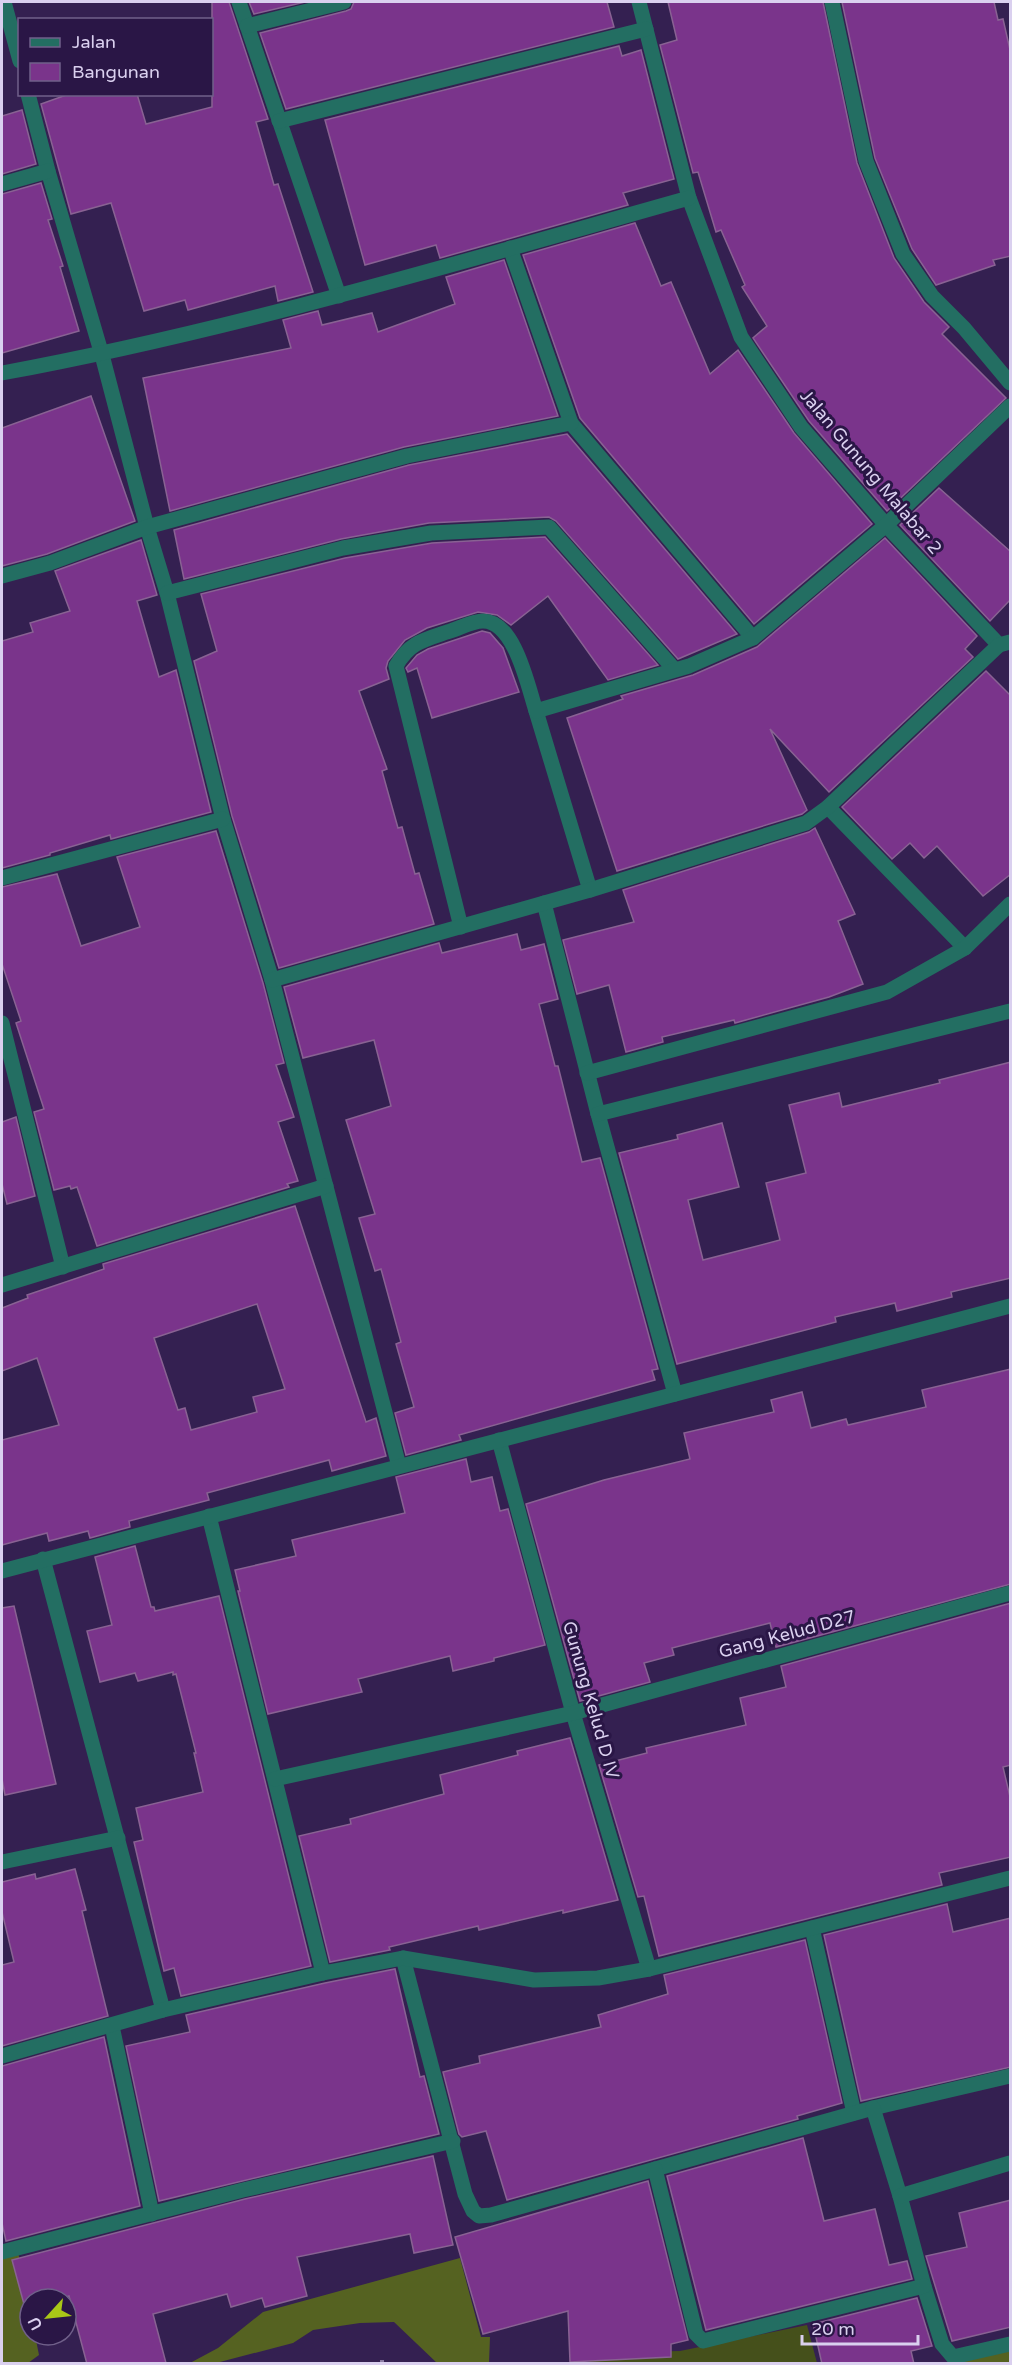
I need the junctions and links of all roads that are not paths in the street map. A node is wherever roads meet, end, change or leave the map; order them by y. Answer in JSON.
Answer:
{"nodes":[{"id":1,"x":4,"y":2,"type":"edge"},
{"id":2,"x":239,"y":2,"type":"edge"},
{"id":3,"x":345,"y":2,"type":"edge"},
{"id":4,"x":639,"y":2,"type":"edge"},
{"id":5,"x":832,"y":2,"type":"edge"},
{"id":6,"x":247,"y":26,"type":"junction"},
{"id":7,"x":646,"y":29,"type":"junction"},
{"id":8,"x":18,"y":54,"type":"edge"},
{"id":9,"x":29,"y":96,"type":"edge"},
{"id":10,"x":279,"y":121,"type":"junction"},
{"id":11,"x":48,"y":171,"type":"junction"},
{"id":12,"x":2,"y":184,"type":"edge"},
{"id":13,"x":689,"y":198,"type":"junction"},
{"id":14,"x":510,"y":248,"type":"junction"},
{"id":15,"x":339,"y":296,"type":"junction"},
{"id":16,"x":102,"y":355,"type":"junction"},
{"id":17,"x":2,"y":373,"type":"edge"},
{"id":18,"x":1011,"y":384,"type":"edge"},
{"id":19,"x":1011,"y":406,"type":"edge"},
{"id":20,"x":571,"y":423,"type":"junction"},
{"id":21,"x":886,"y":525,"type":"junction"},
{"id":22,"x":147,"y":527,"type":"junction"},
{"id":23,"x":2,"y":576,"type":"edge"},
{"id":24,"x":167,"y":593,"type":"junction"},
{"id":25,"x":753,"y":638,"type":"junction"},
{"id":26,"x":1005,"y":644,"type":"edge"},
{"id":27,"x":674,"y":669,"type":"junction"},
{"id":28,"x":536,"y":711,"type":"junction"},
{"id":29,"x":828,"y":807,"type":"junction"},
{"id":30,"x":223,"y":819,"type":"junction"},
{"id":31,"x":2,"y":878,"type":"edge"},
{"id":32,"x":590,"y":890,"type":"junction"},
{"id":33,"x":543,"y":903,"type":"junction"},
{"id":34,"x":1011,"y":904,"type":"edge"},
{"id":35,"x":461,"y":927,"type":"junction"},
{"id":36,"x":965,"y":948,"type":"junction"},
{"id":37,"x":272,"y":980,"type":"junction"},
{"id":38,"x":1011,"y":1011,"type":"edge"},
{"id":39,"x":2,"y":1023,"type":"edge"},
{"id":40,"x":587,"y":1073,"type":"junction"},
{"id":41,"x":9,"y":1084,"type":"edge"},
{"id":42,"x":598,"y":1114,"type":"junction"},
{"id":43,"x":326,"y":1186,"type":"junction"},
{"id":44,"x":63,"y":1268,"type":"junction"},
{"id":45,"x":2,"y":1285,"type":"edge"},
{"id":46,"x":1011,"y":1306,"type":"edge"},
{"id":47,"x":675,"y":1394,"type":"junction"},
{"id":48,"x":499,"y":1440,"type":"junction"},
{"id":49,"x":399,"y":1466,"type":"junction"},
{"id":50,"x":208,"y":1516,"type":"junction"},
{"id":51,"x":43,"y":1559,"type":"junction"},
{"id":52,"x":2,"y":1571,"type":"edge"},
{"id":53,"x":1011,"y":1593,"type":"edge"},
{"id":54,"x":573,"y":1713,"type":"junction"},
{"id":55,"x":275,"y":1779,"type":"junction"},
{"id":56,"x":118,"y":1838,"type":"junction"},
{"id":57,"x":2,"y":1862,"type":"edge"},
{"id":58,"x":1011,"y":1878,"type":"edge"},
{"id":59,"x":812,"y":1928,"type":"junction"},
{"id":60,"x":403,"y":1958,"type":"junction"},
{"id":61,"x":649,"y":1969,"type":"junction"},
{"id":62,"x":323,"y":1973,"type":"junction"},
{"id":63,"x":163,"y":2010,"type":"junction"},
{"id":64,"x":112,"y":2026,"type":"junction"},
{"id":65,"x":2,"y":2056,"type":"edge"},
{"id":66,"x":1011,"y":2076,"type":"edge"},
{"id":67,"x":873,"y":2108,"type":"junction"},
{"id":68,"x":854,"y":2113,"type":"junction"},
{"id":69,"x":453,"y":2141,"type":"junction"},
{"id":70,"x":1011,"y":2163,"type":"edge"},
{"id":71,"x":655,"y":2169,"type":"junction"},
{"id":72,"x":900,"y":2196,"type":"junction"},
{"id":73,"x":152,"y":2214,"type":"junction"},
{"id":74,"x":2,"y":2252,"type":"edge"},
{"id":75,"x":924,"y":2286,"type":"junction"},
{"id":76,"x":1011,"y":2344,"type":"edge"}],
"edges":[{"from":1,"to":8,"type":"street"},
{"from":2,"to":6,"type":"street"},
{"from":3,"to":6,"type":"street"},
{"from":4,"to":7,"type":"street","name":"Jalan Gunung Malabar 2"},
{"from":5,"to":18,"type":"street"},
{"from":6,"to":10,"type":"street"},
{"from":7,"to":10,"type":"street"},
{"from":7,"to":13,"type":"street","name":"Jalan Gunung Malabar 2"},
{"from":9,"to":11,"type":"street"},
{"from":10,"to":15,"type":"street"},
{"from":11,"to":12,"type":"street"},
{"from":11,"to":16,"type":"street"},
{"from":13,"to":14,"type":"street"},
{"from":13,"to":21,"type":"street","name":"Jalan Gunung Malabar 2"},
{"from":14,"to":15,"type":"street"},
{"from":14,"to":20,"type":"street"},
{"from":15,"to":16,"type":"street"},
{"from":16,"to":17,"type":"street"},
{"from":16,"to":22,"type":"street"},
{"from":19,"to":21,"type":"street"},
{"from":20,"to":22,"type":"street"},
{"from":20,"to":25,"type":"street"},
{"from":21,"to":25,"type":"street"},
{"from":21,"to":26,"type":"street","name":"Jalan Gunung Malabar 2"},
{"from":22,"to":23,"type":"street"},
{"from":22,"to":24,"type":"street"},
{"from":24,"to":27,"type":"street"},
{"from":24,"to":30,"type":"street"},
{"from":25,"to":27,"type":"street"},
{"from":26,"to":29,"type":"street"},
{"from":27,"to":28,"type":"street"},
{"from":28,"to":32,"type":"street"},
{"from":28,"to":35,"type":"street"},
{"from":29,"to":32,"type":"street"},
{"from":29,"to":36,"type":"street"},
{"from":30,"to":31,"type":"street"},
{"from":30,"to":37,"type":"street"},
{"from":32,"to":33,"type":"street"},
{"from":33,"to":35,"type":"street"},
{"from":33,"to":40,"type":"street"},
{"from":34,"to":36,"type":"street"},
{"from":35,"to":37,"type":"street"},
{"from":36,"to":40,"type":"street"},
{"from":37,"to":43,"type":"street"},
{"from":38,"to":42,"type":"street"},
{"from":39,"to":41,"type":"street"},
{"from":40,"to":42,"type":"street"},
{"from":41,"to":44,"type":"street"},
{"from":42,"to":47,"type":"street"},
{"from":43,"to":44,"type":"street"},
{"from":43,"to":49,"type":"street"},
{"from":44,"to":45,"type":"street"},
{"from":46,"to":47,"type":"street"},
{"from":47,"to":48,"type":"street"},
{"from":48,"to":49,"type":"street"},
{"from":48,"to":54,"type":"street","name":"Gunung Kelud D IV"},
{"from":49,"to":50,"type":"street"},
{"from":50,"to":51,"type":"street"},
{"from":50,"to":55,"type":"street"},
{"from":51,"to":52,"type":"street"},
{"from":51,"to":56,"type":"street"},
{"from":53,"to":54,"type":"street","name":"Gang Kelud D27"},
{"from":54,"to":55,"type":"street","name":"Gang Kelud D27"},
{"from":54,"to":61,"type":"street","name":"Gunung Kelud D IV"},
{"from":55,"to":62,"type":"street"},
{"from":56,"to":57,"type":"street"},
{"from":56,"to":63,"type":"street"},
{"from":58,"to":59,"type":"street"},
{"from":59,"to":61,"type":"street"},
{"from":59,"to":68,"type":"street"},
{"from":60,"to":61,"type":"street"},
{"from":60,"to":62,"type":"street"},
{"from":60,"to":69,"type":"street"},
{"from":62,"to":63,"type":"street"},
{"from":63,"to":64,"type":"street"},
{"from":64,"to":65,"type":"street"},
{"from":64,"to":73,"type":"street"},
{"from":66,"to":67,"type":"street"},
{"from":67,"to":68,"type":"street"},
{"from":67,"to":72,"type":"street"},
{"from":68,"to":71,"type":"street"},
{"from":69,"to":71,"type":"street"},
{"from":69,"to":73,"type":"street"},
{"from":70,"to":72,"type":"street"},
{"from":71,"to":75,"type":"street"},
{"from":72,"to":75,"type":"street"},
{"from":73,"to":74,"type":"street"},
{"from":75,"to":76,"type":"street"}]}
